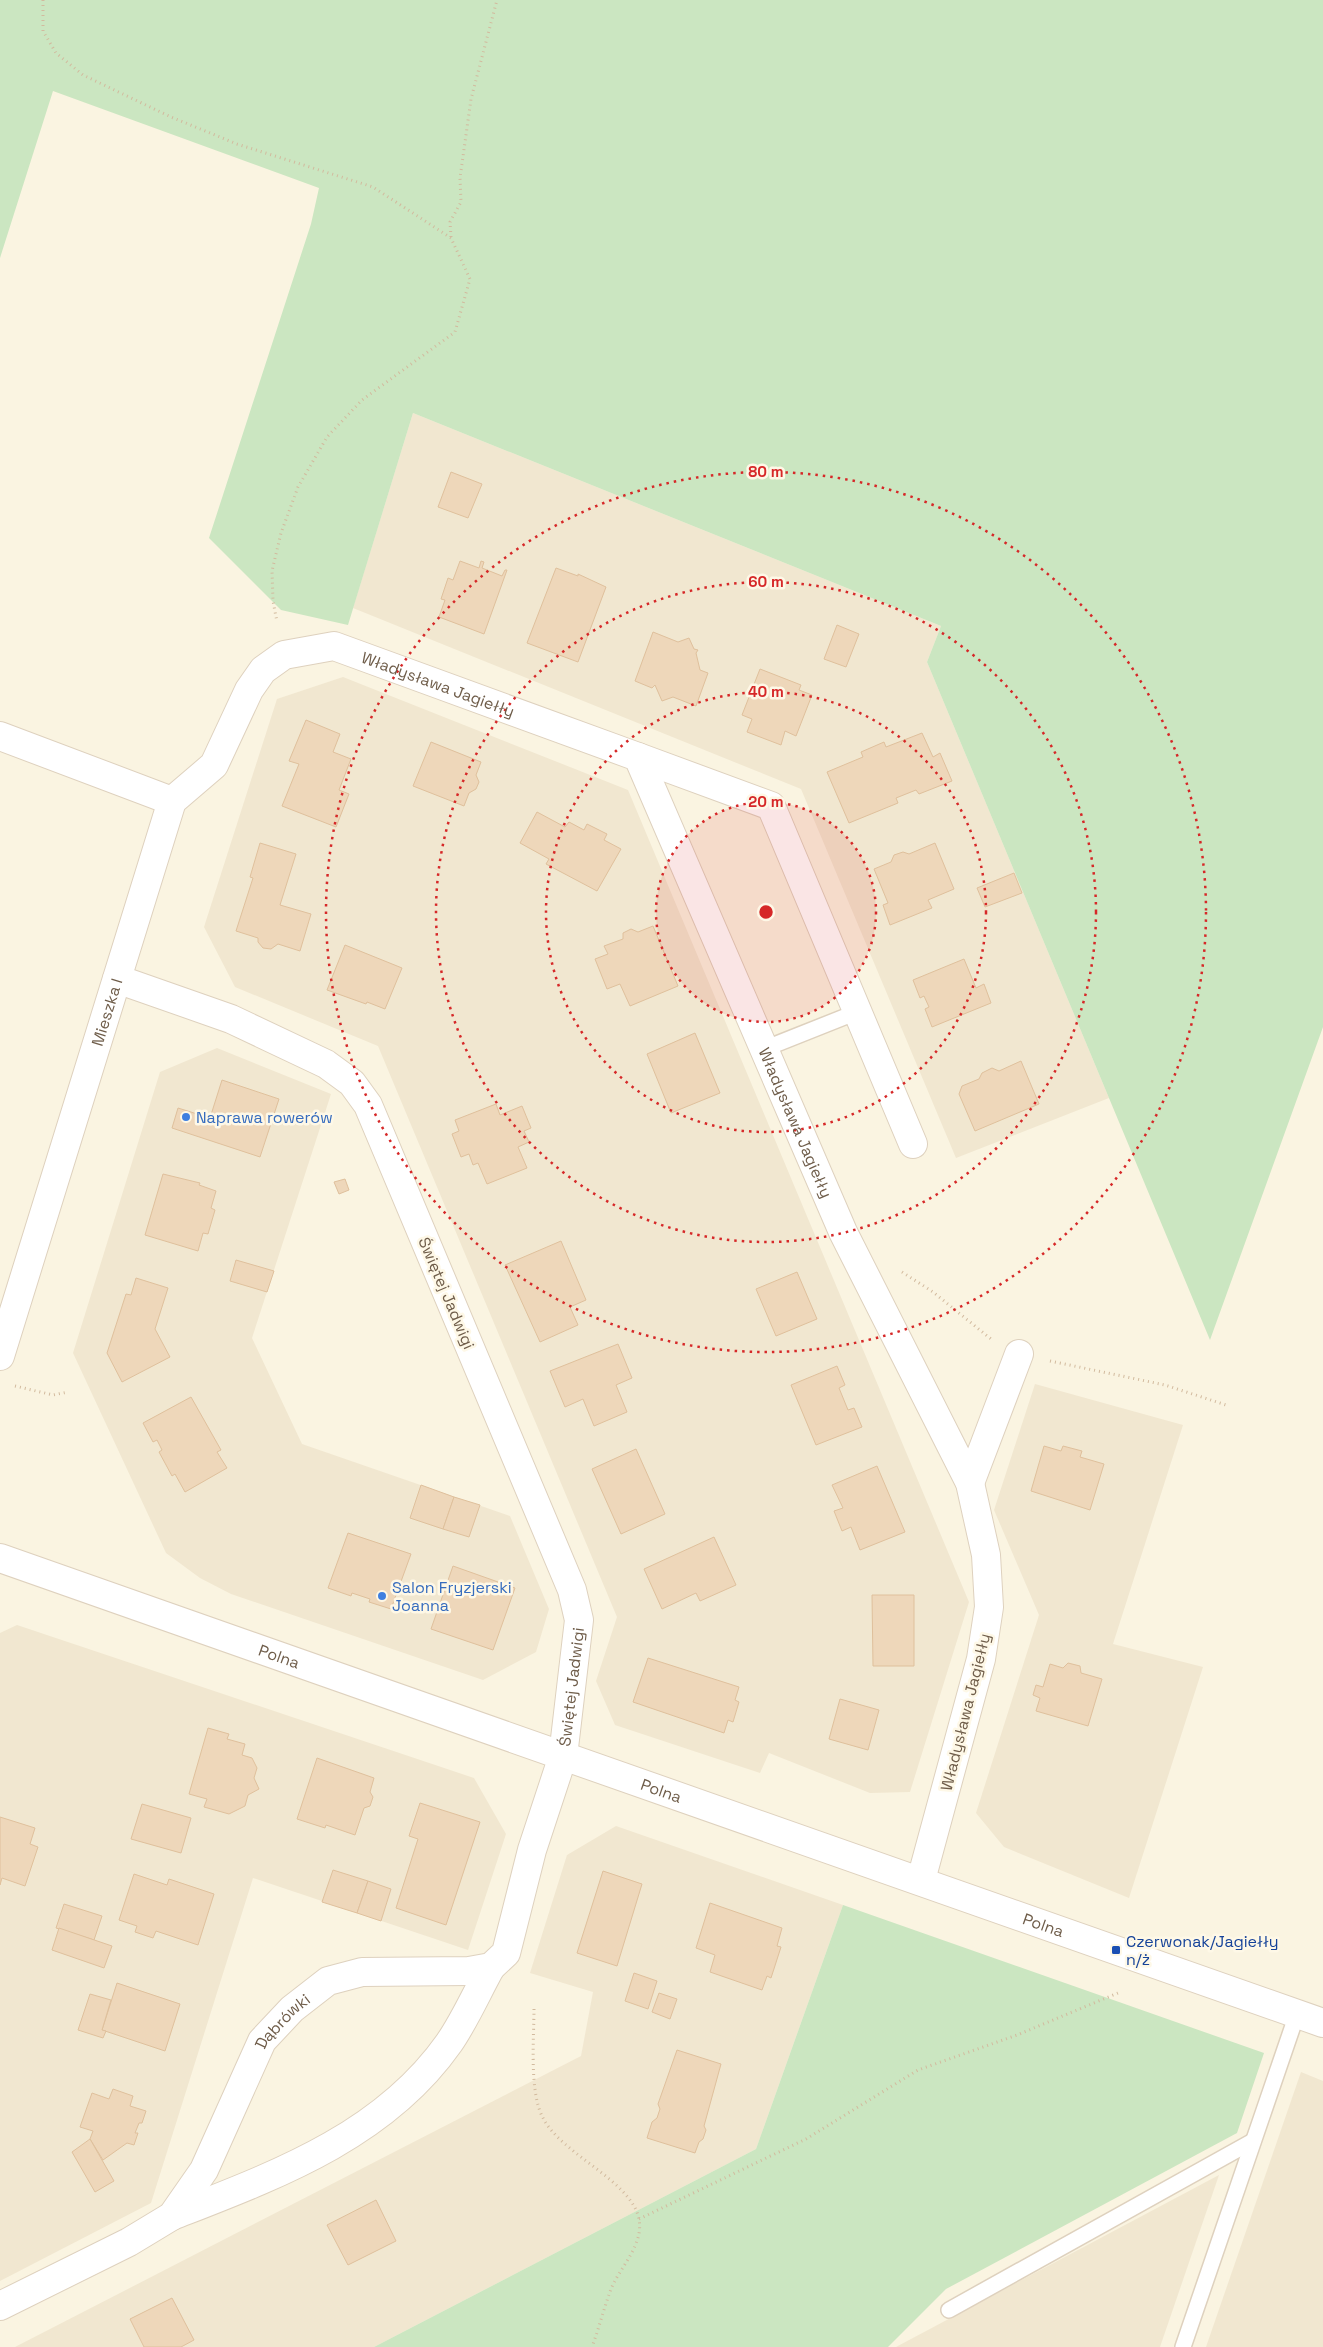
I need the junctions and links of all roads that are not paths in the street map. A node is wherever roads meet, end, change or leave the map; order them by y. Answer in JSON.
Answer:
{"nodes":[{"id":1,"x":0,"y":736,"type":"edge"},
{"id":2,"x":638,"y":757,"type":"junction"},
{"id":3,"x":172,"y":801,"type":"junction"},
{"id":4,"x":117,"y":979,"type":"junction"},
{"id":5,"x":858,"y":1012,"type":"junction"},
{"id":6,"x":764,"y":1049,"type":"junction"},
{"id":7,"x":913,"y":1144,"type":"dead end"},
{"id":8,"x":1018,"y":1354,"type":"dead end"},
{"id":9,"x":0,"y":1356,"type":"edge"},
{"id":10,"x":970,"y":1483,"type":"junction"},
{"id":11,"x":0,"y":1558,"type":"edge"},
{"id":12,"x":563,"y":1756,"type":"junction"},
{"id":13,"x":921,"y":1880,"type":"junction"},
{"id":14,"x":491,"y":1967,"type":"junction"},
{"id":15,"x":1297,"y":2014,"type":"junction"},
{"id":16,"x":1323,"y":2023,"type":"edge"},
{"id":17,"x":1253,"y":2141,"type":"junction"},
{"id":18,"x":172,"y":2216,"type":"junction"},
{"id":19,"x":0,"y":2306,"type":"edge"},
{"id":20,"x":949,"y":2310,"type":"dead end"},
{"id":21,"x":1183,"y":2347,"type":"edge"}],
"edges":[{"from":1,"to":3,"type":"street"},
{"from":2,"to":3,"type":"street","name":"Władysława Jagiełły"},
{"from":2,"to":5,"type":"street","name":"Władysława Jagiełły"},
{"from":2,"to":6,"type":"street","name":"Władysława Jagiełły"},
{"from":3,"to":4,"type":"street","name":"Mieszka I"},
{"from":4,"to":9,"type":"street","name":"Mieszka I"},
{"from":4,"to":12,"type":"street","name":"Świętej Jadwigi"},
{"from":5,"to":6,"type":"lane"},
{"from":5,"to":7,"type":"street","name":"Władysława Jagiełły"},
{"from":6,"to":10,"type":"street","name":"Władysława Jagiełły"},
{"from":8,"to":10,"type":"street"},
{"from":10,"to":13,"type":"street","name":"Władysława Jagiełły"},
{"from":11,"to":12,"type":"street","name":"Polna"},
{"from":12,"to":13,"type":"street","name":"Polna"},
{"from":12,"to":14,"type":"street","name":"Dąbrówki"},
{"from":13,"to":15,"type":"street","name":"Polna"},
{"from":14,"to":18,"type":"street","name":"Dąbrówki"},
{"from":14,"to":18,"type":"street","name":"Dąbrówki"},
{"from":15,"to":16,"type":"street","name":"Polna"},
{"from":15,"to":17,"type":"lane"},
{"from":17,"to":20,"type":"lane"},
{"from":17,"to":21,"type":"lane"},
{"from":18,"to":19,"type":"street","name":"Dąbrówki"}]}
